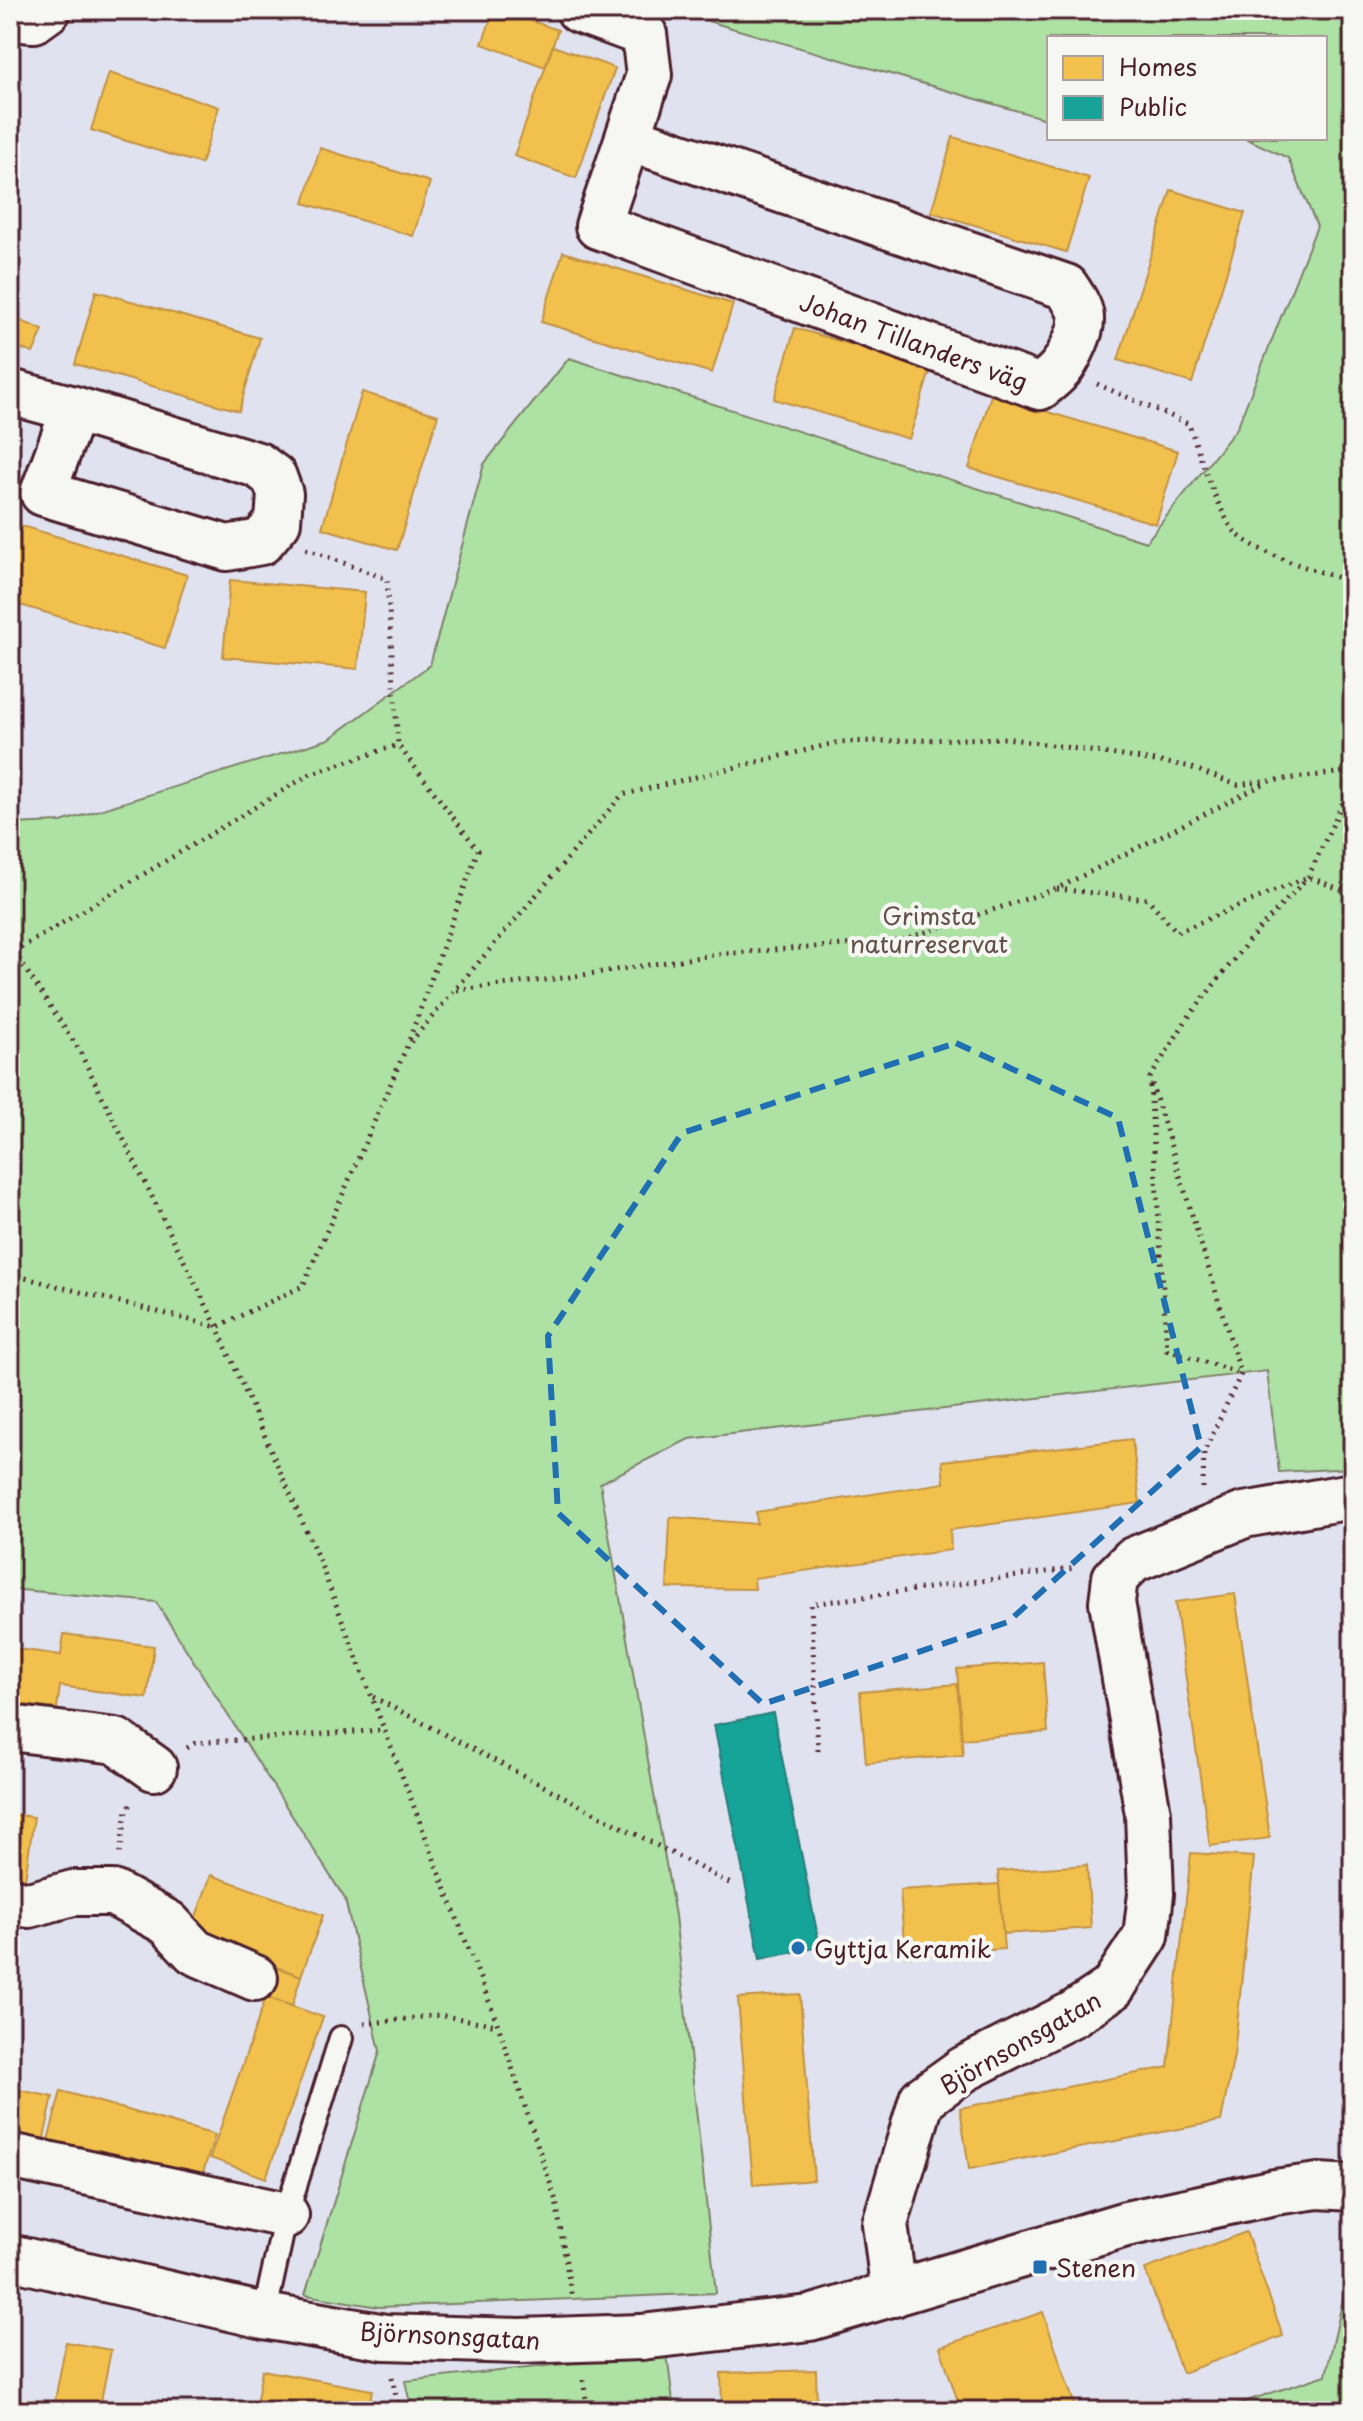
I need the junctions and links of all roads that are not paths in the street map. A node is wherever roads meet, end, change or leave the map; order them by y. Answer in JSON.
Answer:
{"nodes":[{"id":1,"x":48,"y":10,"type":"edge"},
{"id":2,"x":579,"y":10,"type":"edge"},
{"id":3,"x":10,"y":18,"type":"edge"},
{"id":4,"x":628,"y":138,"type":"junction"},
{"id":5,"x":10,"y":392,"type":"edge"},
{"id":6,"x":74,"y":409,"type":"junction"},
{"id":7,"x":1353,"y":1498,"type":"edge"},
{"id":8,"x":10,"y":1728,"type":"edge"},
{"id":9,"x":154,"y":1768,"type":"road end"},
{"id":10,"x":10,"y":1901,"type":"edge"},
{"id":11,"x":255,"y":1978,"type":"dead end"},
{"id":12,"x":341,"y":2038,"type":"road end"},
{"id":13,"x":10,"y":2156,"type":"edge"},
{"id":14,"x":1353,"y":2188,"type":"edge"},
{"id":15,"x":286,"y":2215,"type":"junction"},
{"id":16,"x":10,"y":2257,"type":"edge"},
{"id":17,"x":894,"y":2294,"type":"junction"},
{"id":18,"x":264,"y":2316,"type":"junction"}],
"edges":[{"from":1,"to":3,"type":"street"},
{"from":2,"to":4,"type":"street","name":"Johan Tillanders väg"},
{"from":4,"to":4,"type":"street","name":"Johan Tillanders väg"},
{"from":5,"to":6,"type":"street"},
{"from":6,"to":6,"type":"street"},
{"from":7,"to":17,"type":"street","name":"Björnsonsgatan"},
{"from":8,"to":9,"type":"street"},
{"from":10,"to":11,"type":"street"},
{"from":12,"to":15,"type":"lane"},
{"from":13,"to":15,"type":"street"},
{"from":14,"to":17,"type":"street","name":"Björnsonsgatan"},
{"from":15,"to":18,"type":"lane"},
{"from":16,"to":18,"type":"street","name":"Björnsonsgatan"},
{"from":17,"to":18,"type":"street","name":"Björnsonsgatan","bridge":true}]}
